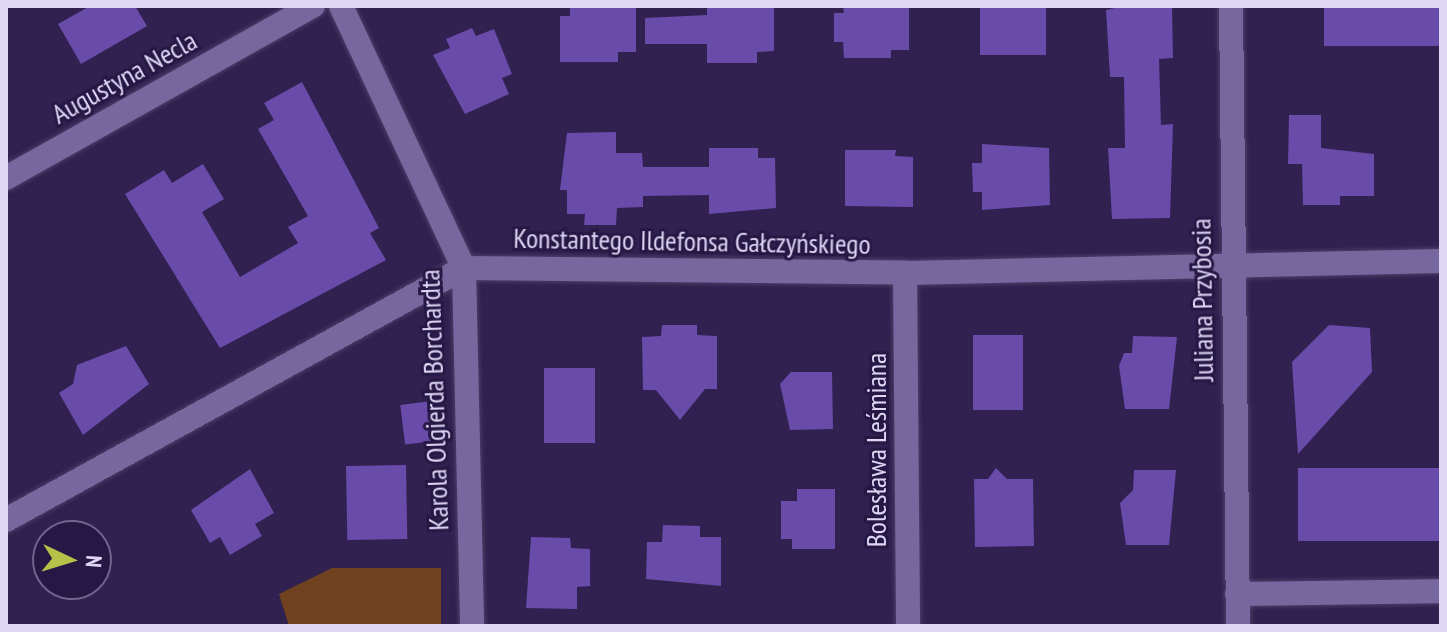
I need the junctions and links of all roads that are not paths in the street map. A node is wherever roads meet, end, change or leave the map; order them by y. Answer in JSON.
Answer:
{"nodes":[{"id":1,"x":313,"y":6,"type":"edge"},
{"id":2,"x":341,"y":6,"type":"edge"},
{"id":3,"x":1231,"y":6,"type":"edge"},
{"id":4,"x":6,"y":178,"type":"edge"},
{"id":5,"x":1441,"y":261,"type":"edge"},
{"id":6,"x":1230,"y":264,"type":"junction"},
{"id":7,"x":464,"y":268,"type":"junction"},
{"id":8,"x":905,"y":273,"type":"junction"},
{"id":9,"x":6,"y":520,"type":"edge"},
{"id":10,"x":1441,"y":591,"type":"edge"},
{"id":11,"x":1237,"y":594,"type":"junction"},
{"id":12,"x":472,"y":626,"type":"edge"},
{"id":13,"x":908,"y":626,"type":"edge"},
{"id":14,"x":1238,"y":626,"type":"edge"}],
"edges":[{"from":1,"to":4,"type":"street","name":"Augustyna Necla"},
{"from":2,"to":7,"type":"street","name":"Karola Olgierda Borchardta"},
{"from":3,"to":6,"type":"street","name":"Juliana Przybosia"},
{"from":5,"to":6,"type":"street","name":"Konstantego Ildefonsa Gałczyńskiego"},
{"from":6,"to":8,"type":"street","name":"Konstantego Ildefonsa Gałczyńskiego"},
{"from":6,"to":11,"type":"street","name":"Juliana Przybosia"},
{"from":7,"to":8,"type":"street","name":"Konstantego Ildefonsa Gałczyńskiego"},
{"from":7,"to":9,"type":"street","name":"Konstantego Ildefonsa Gałczyńskiego"},
{"from":7,"to":12,"type":"street","name":"Karola Olgierda Borchardta"},
{"from":8,"to":13,"type":"street","name":"Bolesława Leśmiana"},
{"from":10,"to":11,"type":"street"},
{"from":11,"to":14,"type":"street","name":"Juliana Przybosia"}]}
